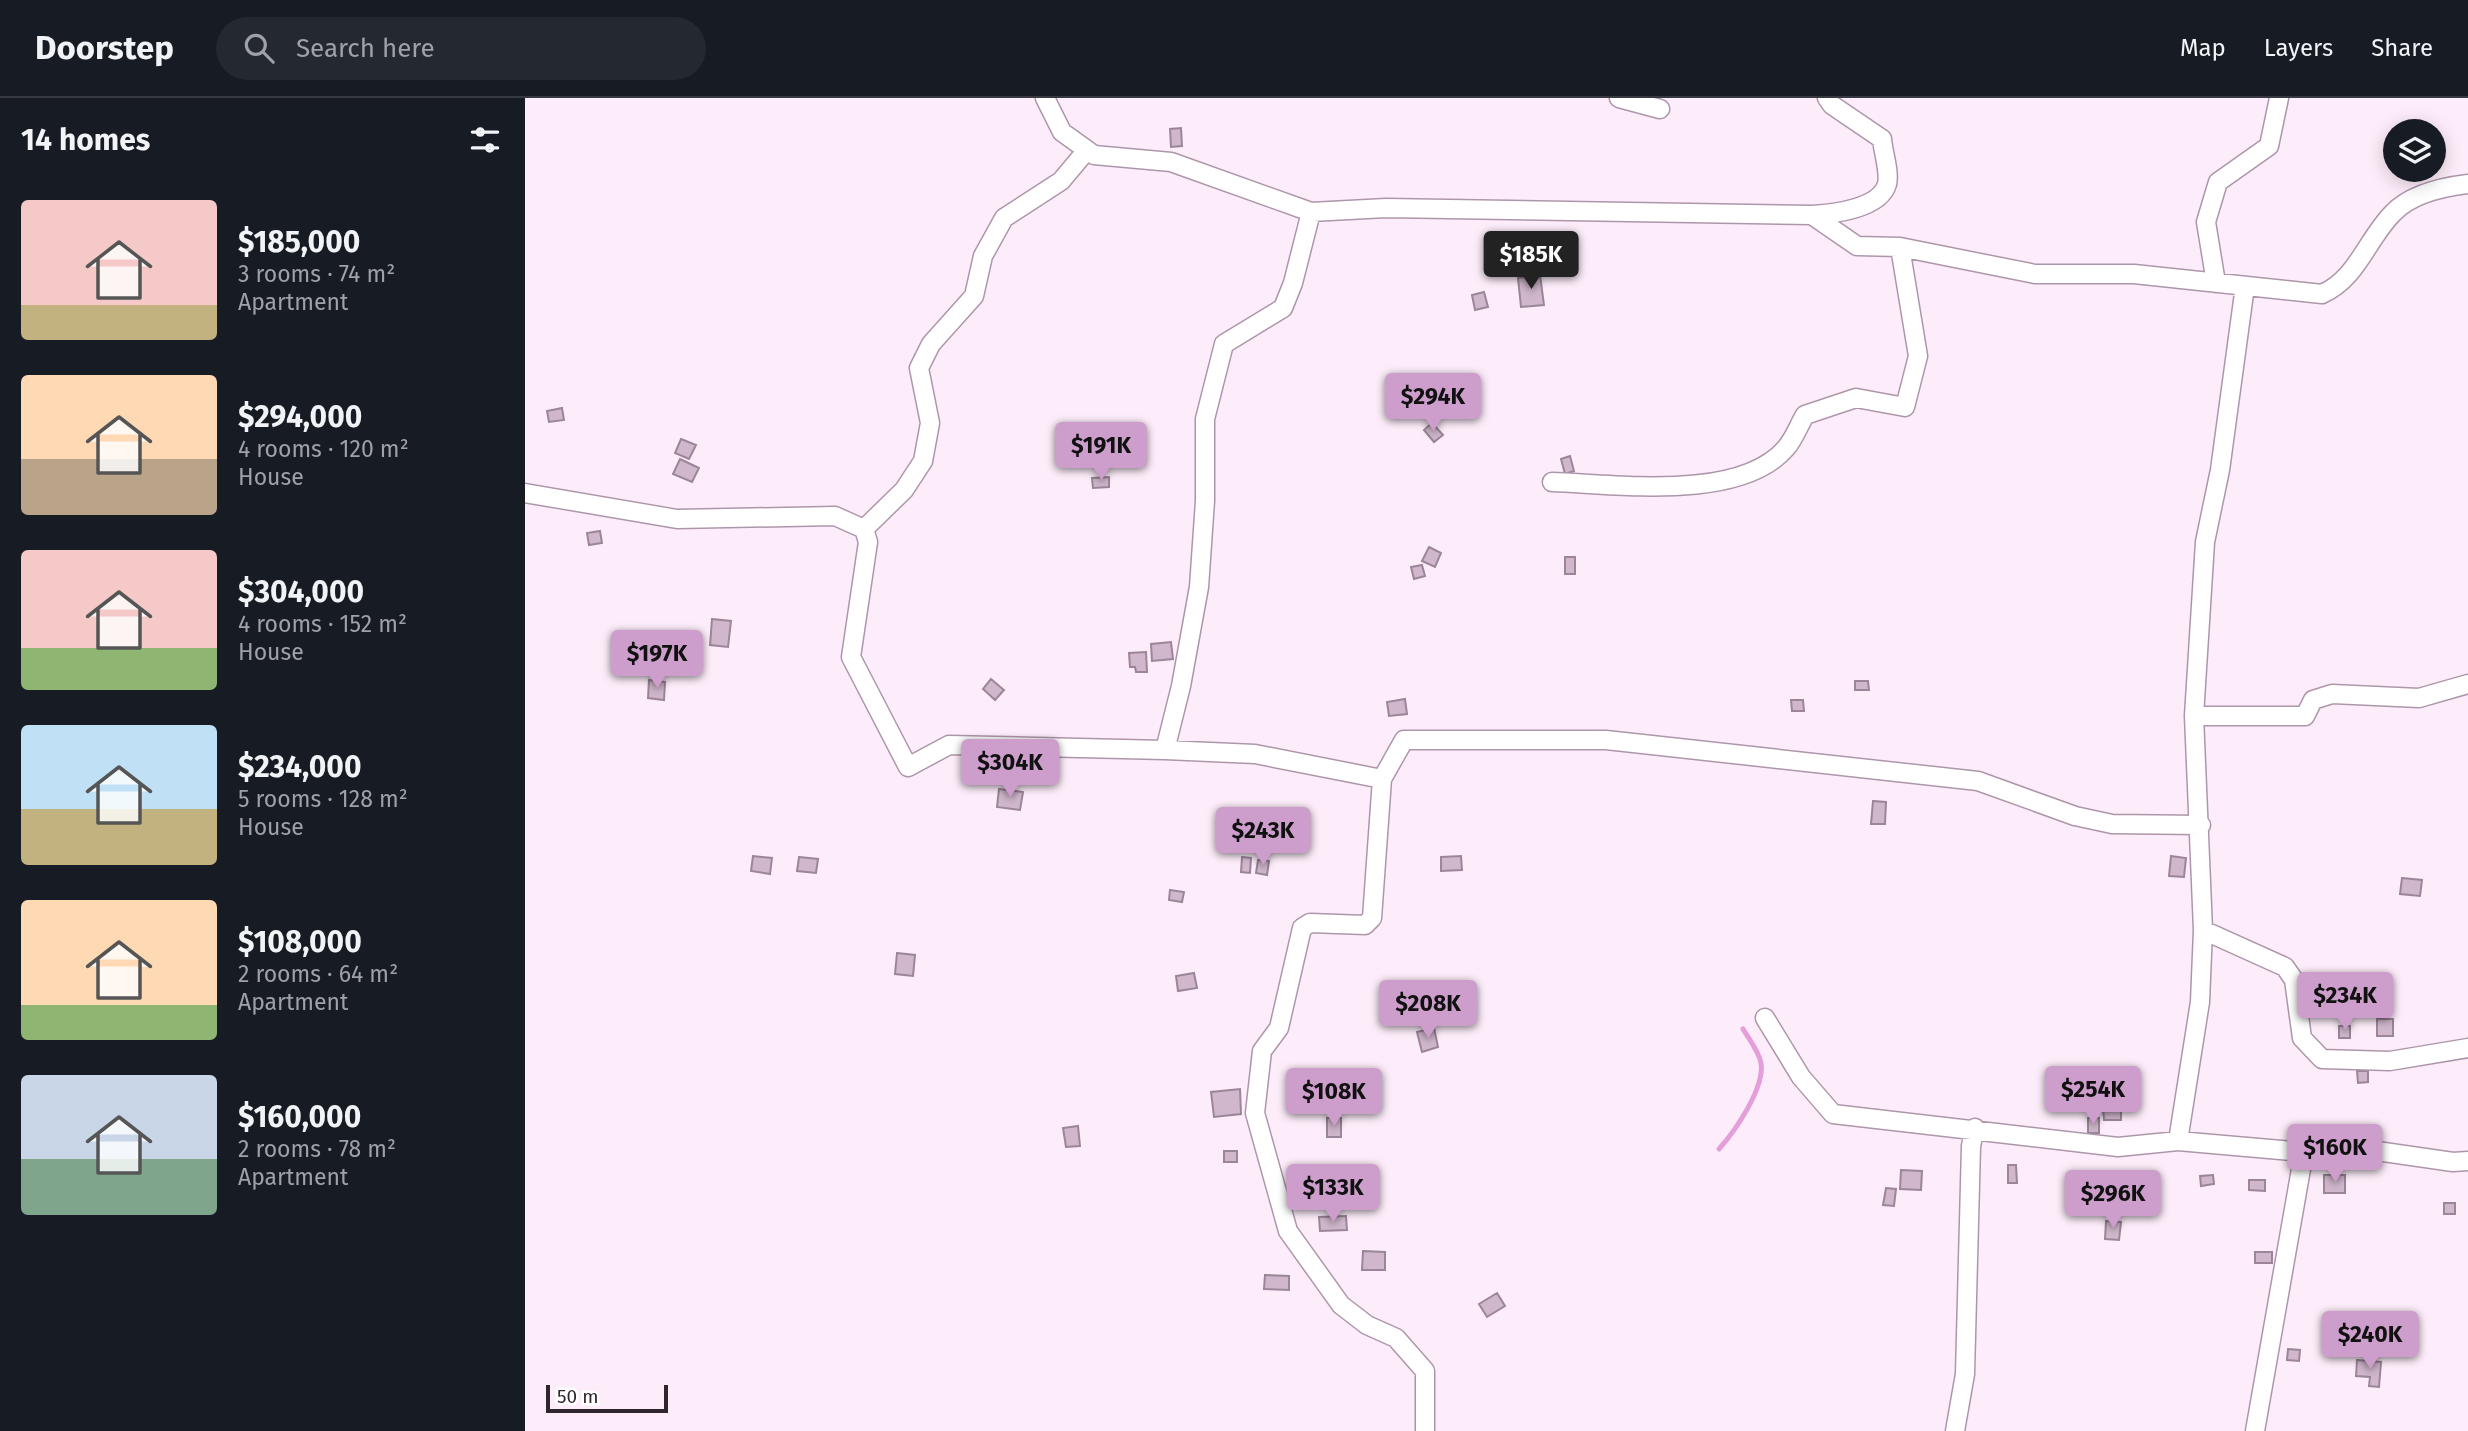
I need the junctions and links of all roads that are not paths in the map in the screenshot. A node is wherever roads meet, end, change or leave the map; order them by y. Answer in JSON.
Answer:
{"nodes":[{"id":1,"x":1045,"y":98,"type":"edge"},
{"id":2,"x":1619,"y":98,"type":"edge"},
{"id":3,"x":1827,"y":98,"type":"edge"},
{"id":4,"x":2279,"y":98,"type":"edge"},
{"id":5,"x":1660,"y":109,"type":"dead end"},
{"id":6,"x":1087,"y":150,"type":"junction"},
{"id":7,"x":2468,"y":184,"type":"edge"},
{"id":8,"x":1311,"y":212,"type":"junction"},
{"id":9,"x":1812,"y":215,"type":"junction"},
{"id":10,"x":1900,"y":247,"type":"junction"},
{"id":11,"x":2216,"y":283,"type":"junction"},
{"id":12,"x":2245,"y":286,"type":"junction"},
{"id":13,"x":1552,"y":482,"type":"dead end"},
{"id":14,"x":525,"y":493,"type":"edge"},
{"id":15,"x":864,"y":529,"type":"junction"},
{"id":16,"x":2468,"y":684,"type":"edge"},
{"id":17,"x":2194,"y":716,"type":"junction"},
{"id":18,"x":1165,"y":750,"type":"junction"},
{"id":19,"x":1382,"y":779,"type":"junction"},
{"id":20,"x":2201,"y":825,"type":"junction"},
{"id":21,"x":2203,"y":930,"type":"junction"},
{"id":22,"x":1765,"y":1018,"type":"dead end"},
{"id":23,"x":2468,"y":1048,"type":"edge"},
{"id":24,"x":1975,"y":1128,"type":"junction"},
{"id":25,"x":2178,"y":1141,"type":"junction"},
{"id":26,"x":2304,"y":1152,"type":"junction"},
{"id":27,"x":2468,"y":1161,"type":"edge"},
{"id":28,"x":1425,"y":1431,"type":"edge"},
{"id":29,"x":1955,"y":1431,"type":"edge"},
{"id":30,"x":2255,"y":1431,"type":"edge"}],
"edges":[{"from":1,"to":6,"type":"street"},
{"from":2,"to":5,"type":"street"},
{"from":3,"to":9,"type":"street"},
{"from":4,"to":11,"type":"street"},
{"from":6,"to":8,"type":"street"},
{"from":6,"to":15,"type":"street"},
{"from":7,"to":12,"type":"street"},
{"from":8,"to":9,"type":"street"},
{"from":8,"to":18,"type":"street"},
{"from":9,"to":10,"type":"street"},
{"from":10,"to":11,"type":"street"},
{"from":10,"to":13,"type":"street"},
{"from":11,"to":12,"type":"street"},
{"from":12,"to":17,"type":"street"},
{"from":14,"to":15,"type":"street"},
{"from":15,"to":18,"type":"street"},
{"from":16,"to":17,"type":"street"},
{"from":17,"to":20,"type":"street"},
{"from":18,"to":19,"type":"street"},
{"from":19,"to":20,"type":"street"},
{"from":19,"to":28,"type":"street"},
{"from":20,"to":21,"type":"street"},
{"from":21,"to":23,"type":"street"},
{"from":21,"to":25,"type":"street"},
{"from":22,"to":24,"type":"street"},
{"from":24,"to":25,"type":"street"},
{"from":24,"to":29,"type":"street"},
{"from":25,"to":26,"type":"street"},
{"from":26,"to":27,"type":"street"},
{"from":26,"to":30,"type":"street"}]}
